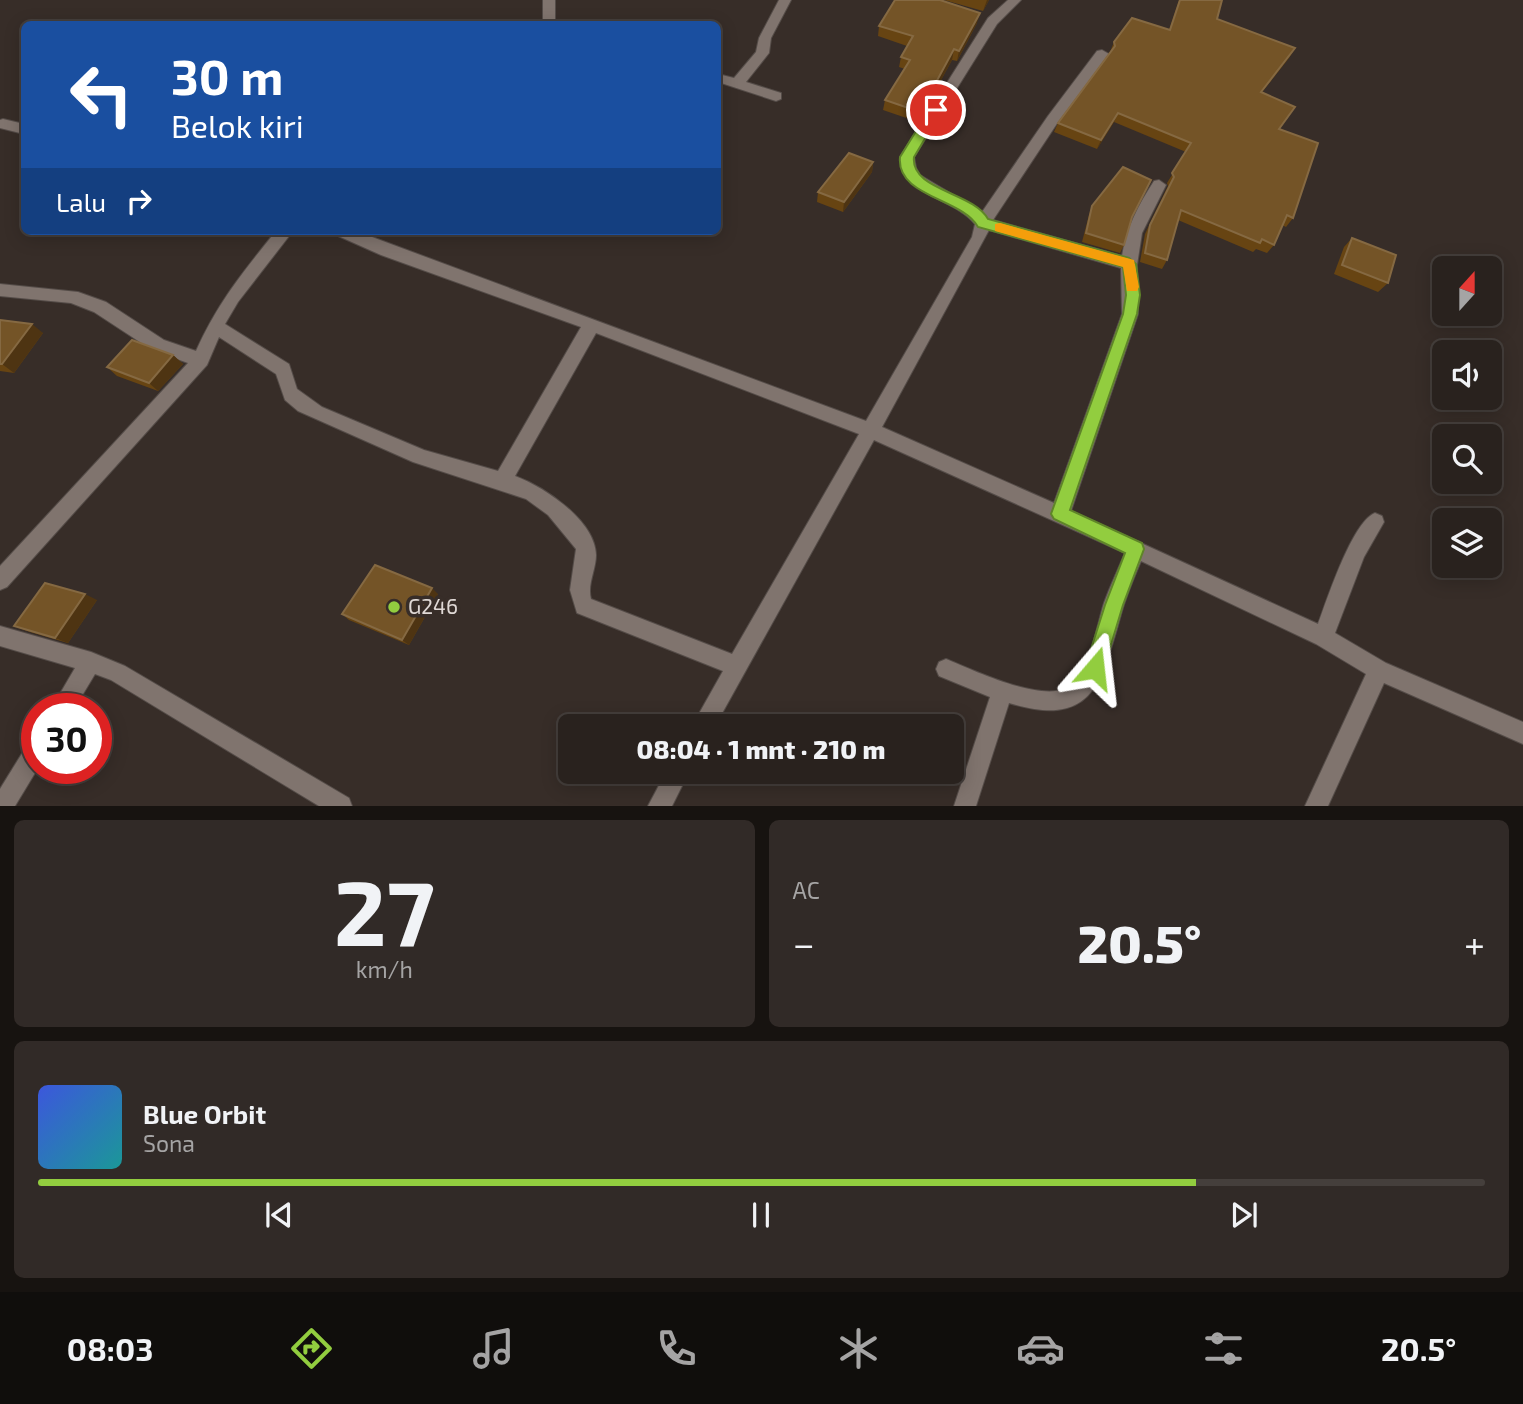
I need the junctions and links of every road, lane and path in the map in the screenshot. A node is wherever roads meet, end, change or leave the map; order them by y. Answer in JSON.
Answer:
{"nodes":[{"id":1,"x":549,"y":0,"type":"edge"},
{"id":2,"x":785,"y":0,"type":"edge"},
{"id":3,"x":1015,"y":0,"type":"edge"},
{"id":4,"x":549,"y":21,"type":"edge"},
{"id":5,"x":1102,"y":54,"type":"dead end"},
{"id":6,"x":721,"y":79,"type":"edge"},
{"id":7,"x":736,"y":85,"type":"junction"},
{"id":8,"x":776,"y":96,"type":"dead end"},
{"id":9,"x":3,"y":124,"type":"dead end"},
{"id":10,"x":21,"y":128,"type":"edge"},
{"id":11,"x":1159,"y":185,"type":"dead end"},
{"id":12,"x":983,"y":223,"type":"junction"},
{"id":13,"x":282,"y":235,"type":"edge"},
{"id":14,"x":350,"y":235,"type":"edge"},
{"id":15,"x":1129,"y":264,"type":"junction"},
{"id":16,"x":0,"y":290,"type":"edge"},
{"id":17,"x":592,"y":324,"type":"junction"},
{"id":18,"x":216,"y":327,"type":"junction"},
{"id":19,"x":201,"y":360,"type":"junction"},
{"id":20,"x":870,"y":430,"type":"junction"},
{"id":21,"x":502,"y":482,"type":"junction"},
{"id":22,"x":1060,"y":514,"type":"junction"},
{"id":23,"x":1375,"y":522,"type":"dead end"},
{"id":24,"x":1136,"y":549,"type":"junction"},
{"id":25,"x":0,"y":580,"type":"edge"},
{"id":26,"x":0,"y":636,"type":"edge"},
{"id":27,"x":1323,"y":637,"type":"junction"},
{"id":28,"x":91,"y":662,"type":"junction"},
{"id":29,"x":737,"y":666,"type":"junction"},
{"id":30,"x":946,"y":669,"type":"dead end"},
{"id":31,"x":1379,"y":670,"type":"junction"},
{"id":32,"x":1002,"y":692,"type":"junction"},
{"id":33,"x":72,"y":693,"type":"edge"},
{"id":34,"x":710,"y":714,"type":"edge"},
{"id":35,"x":1523,"y":733,"type":"edge"},
{"id":36,"x":21,"y":776,"type":"edge"},
{"id":37,"x":671,"y":784,"type":"edge"},
{"id":38,"x":2,"y":806,"type":"edge"},
{"id":39,"x":341,"y":806,"type":"edge"},
{"id":40,"x":659,"y":806,"type":"edge"},
{"id":41,"x":965,"y":806,"type":"edge"},
{"id":42,"x":1316,"y":806,"type":"edge"}],
"edges":[{"from":1,"to":4,"type":"street"},
{"from":2,"to":7,"type":"street"},
{"from":3,"to":12,"type":"street"},
{"from":5,"to":12,"type":"street"},
{"from":6,"to":7,"type":"street"},
{"from":7,"to":8,"type":"street"},
{"from":9,"to":10,"type":"street"},
{"from":11,"to":15,"type":"street"},
{"from":12,"to":15,"type":"street"},
{"from":12,"to":20,"type":"street"},
{"from":13,"to":18,"type":"street"},
{"from":14,"to":17,"type":"street"},
{"from":15,"to":22,"type":"street"},
{"from":16,"to":19,"type":"street"},
{"from":17,"to":20,"type":"street"},
{"from":17,"to":21,"type":"street"},
{"from":18,"to":19,"type":"street"},
{"from":18,"to":21,"type":"street"},
{"from":19,"to":25,"type":"street"},
{"from":20,"to":22,"type":"street"},
{"from":20,"to":29,"type":"street"},
{"from":21,"to":29,"type":"street"},
{"from":22,"to":24,"type":"street"},
{"from":23,"to":27,"type":"street"},
{"from":24,"to":27,"type":"street"},
{"from":24,"to":32,"type":"street"},
{"from":26,"to":28,"type":"street"},
{"from":27,"to":31,"type":"street"},
{"from":28,"to":33,"type":"street"},
{"from":28,"to":39,"type":"street"},
{"from":29,"to":34,"type":"street"},
{"from":30,"to":32,"type":"street"},
{"from":31,"to":35,"type":"street"},
{"from":31,"to":42,"type":"street"},
{"from":32,"to":41,"type":"street"},
{"from":36,"to":38,"type":"street"},
{"from":37,"to":40,"type":"street"}]}
